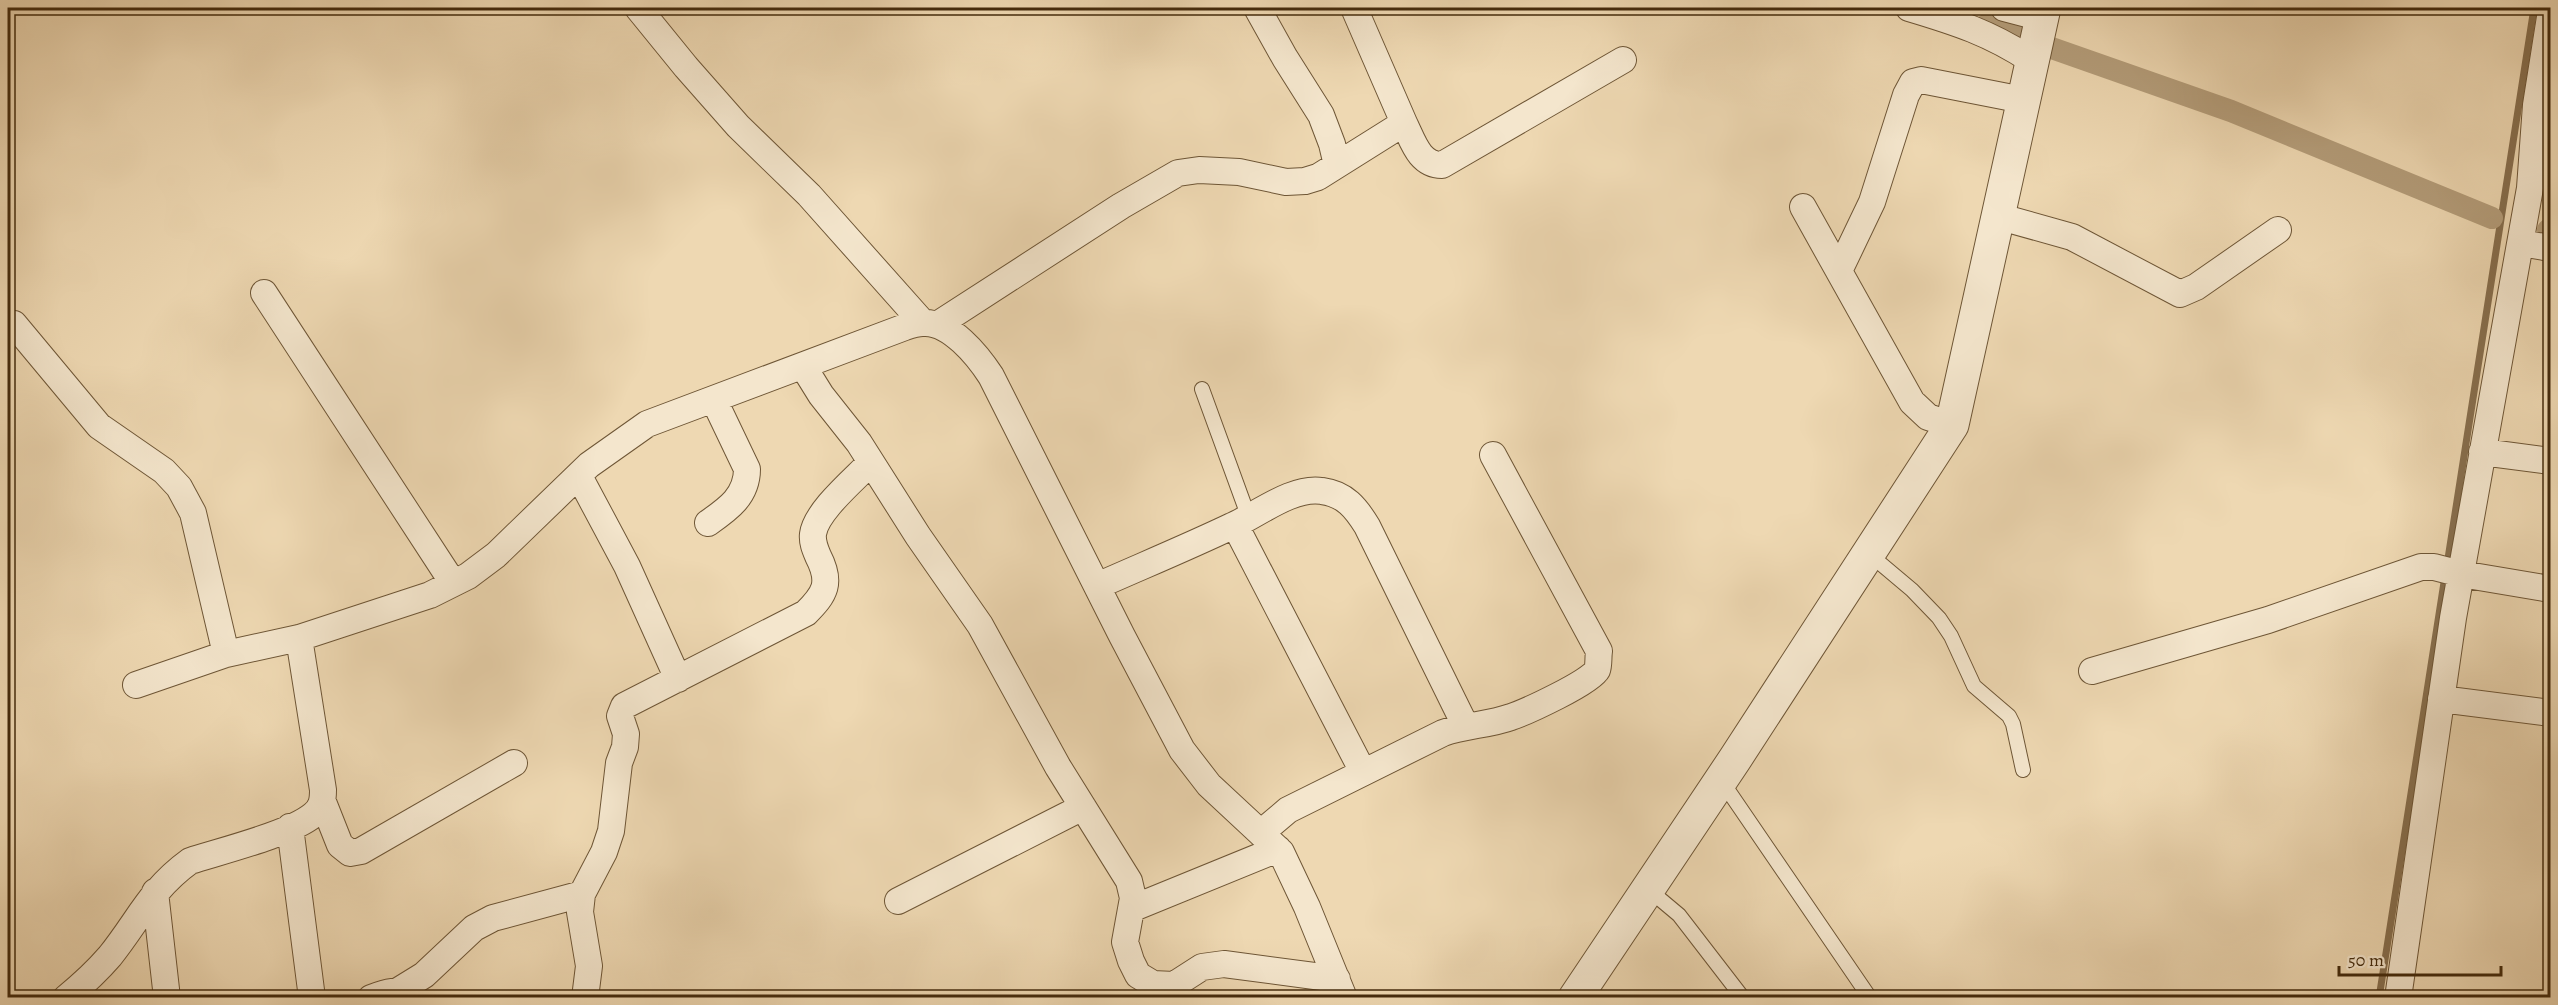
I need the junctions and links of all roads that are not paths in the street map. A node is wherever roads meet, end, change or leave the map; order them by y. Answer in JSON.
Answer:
{"nodes":[{"id":1,"x":638,"y":8,"type":"edge"},
{"id":2,"x":1257,"y":8,"type":"edge"},
{"id":3,"x":1354,"y":8,"type":"edge"},
{"id":4,"x":1910,"y":8,"type":"edge"},
{"id":5,"x":2004,"y":8,"type":"edge"},
{"id":6,"x":2550,"y":17,"type":"edge"},
{"id":7,"x":2038,"y":32,"type":"edge"},
{"id":8,"x":1623,"y":60,"type":"dead end"},
{"id":9,"x":2022,"y":100,"type":"junction"},
{"id":10,"x":1404,"y":123,"type":"junction"},
{"id":11,"x":1337,"y":165,"type":"junction"},
{"id":12,"x":2540,"y":190,"type":"edge"},
{"id":13,"x":1803,"y":207,"type":"dead end"},
{"id":14,"x":1997,"y":216,"type":"junction"},
{"id":15,"x":2278,"y":230,"type":"dead end"},
{"id":16,"x":2521,"y":243,"type":"junction"},
{"id":17,"x":2550,"y":248,"type":"edge"},
{"id":18,"x":1839,"y":271,"type":"junction"},
{"id":19,"x":264,"y":293,"type":"dead end"},
{"id":20,"x":14,"y":324,"type":"dead end"},
{"id":21,"x":930,"y":324,"type":"junction"},
{"id":22,"x":803,"y":366,"type":"junction"},
{"id":23,"x":1202,"y":389,"type":"dead end"},
{"id":24,"x":714,"y":400,"type":"junction"},
{"id":25,"x":1952,"y":425,"type":"junction"},
{"id":26,"x":2482,"y":452,"type":"junction"},
{"id":27,"x":1493,"y":455,"type":"dead end"},
{"id":28,"x":2550,"y":461,"type":"edge"},
{"id":29,"x":871,"y":462,"type":"junction"},
{"id":30,"x":579,"y":476,"type":"junction"},
{"id":31,"x":1242,"y":521,"type":"junction"},
{"id":32,"x":708,"y":523,"type":"dead end"},
{"id":33,"x":1868,"y":553,"type":"junction"},
{"id":34,"x":2449,"y":571,"type":"junction"},
{"id":35,"x":453,"y":583,"type":"junction"},
{"id":36,"x":1097,"y":586,"type":"junction"},
{"id":37,"x":2550,"y":589,"type":"edge"},
{"id":38,"x":299,"y":638,"type":"junction"},
{"id":39,"x":226,"y":654,"type":"junction"},
{"id":40,"x":2092,"y":671,"type":"dead end"},
{"id":41,"x":678,"y":679,"type":"junction"},
{"id":42,"x":136,"y":685,"type":"dead end"},
{"id":43,"x":2441,"y":699,"type":"junction"},
{"id":44,"x":2550,"y":713,"type":"edge"},
{"id":45,"x":1464,"y":725,"type":"junction"},
{"id":46,"x":514,"y":763,"type":"dead end"},
{"id":47,"x":2024,"y":770,"type":"dead end"},
{"id":48,"x":1363,"y":772,"type":"junction"},
{"id":49,"x":1721,"y":780,"type":"junction"},
{"id":50,"x":323,"y":802,"type":"junction"},
{"id":51,"x":1083,"y":807,"type":"junction"},
{"id":52,"x":290,"y":827,"type":"junction"},
{"id":53,"x":1270,"y":841,"type":"junction"},
{"id":54,"x":1648,"y":889,"type":"junction"},
{"id":55,"x":155,"y":892,"type":"junction"},
{"id":56,"x":582,"y":894,"type":"junction"},
{"id":57,"x":898,"y":901,"type":"dead end"},
{"id":58,"x":1131,"y":909,"type":"junction"},
{"id":59,"x":1341,"y":988,"type":"edge"},
{"id":60,"x":405,"y":994,"type":"edge"},
{"id":61,"x":66,"y":998,"type":"edge"},
{"id":62,"x":167,"y":998,"type":"edge"},
{"id":63,"x":312,"y":998,"type":"edge"},
{"id":64,"x":371,"y":998,"type":"edge"},
{"id":65,"x":585,"y":998,"type":"edge"},
{"id":66,"x":1575,"y":998,"type":"edge"},
{"id":67,"x":1743,"y":998,"type":"edge"},
{"id":68,"x":1870,"y":998,"type":"edge"},
{"id":69,"x":2398,"y":998,"type":"edge"}],
"edges":[{"from":1,"to":21,"type":"street"},
{"from":2,"to":11,"type":"street"},
{"from":3,"to":10,"type":"street"},
{"from":4,"to":7,"type":"street"},
{"from":5,"to":7,"type":"street"},
{"from":6,"to":12,"type":"street"},
{"from":7,"to":9,"type":"street"},
{"from":8,"to":10,"type":"street"},
{"from":9,"to":14,"type":"street"},
{"from":9,"to":18,"type":"street"},
{"from":10,"to":11,"type":"street"},
{"from":11,"to":21,"type":"street"},
{"from":12,"to":16,"type":"street"},
{"from":13,"to":18,"type":"street"},
{"from":14,"to":15,"type":"street"},
{"from":14,"to":25,"type":"street"},
{"from":16,"to":17,"type":"street"},
{"from":16,"to":26,"type":"street"},
{"from":18,"to":25,"type":"street"},
{"from":19,"to":35,"type":"street"},
{"from":20,"to":39,"type":"street"},
{"from":21,"to":22,"type":"street"},
{"from":21,"to":36,"type":"street"},
{"from":22,"to":24,"type":"street"},
{"from":22,"to":29,"type":"street"},
{"from":23,"to":31,"type":"lane"},
{"from":24,"to":30,"type":"street"},
{"from":24,"to":32,"type":"street"},
{"from":25,"to":33,"type":"street"},
{"from":26,"to":28,"type":"street"},
{"from":26,"to":34,"type":"street"},
{"from":27,"to":45,"type":"street"},
{"from":29,"to":41,"type":"street"},
{"from":29,"to":51,"type":"street"},
{"from":30,"to":35,"type":"street"},
{"from":30,"to":41,"type":"street"},
{"from":31,"to":36,"type":"street"},
{"from":31,"to":45,"type":"street"},
{"from":31,"to":48,"type":"street"},
{"from":33,"to":47,"type":"lane"},
{"from":33,"to":49,"type":"street"},
{"from":34,"to":37,"type":"street"},
{"from":34,"to":40,"type":"street"},
{"from":34,"to":43,"type":"street"},
{"from":35,"to":38,"type":"street"},
{"from":36,"to":53,"type":"street"},
{"from":38,"to":39,"type":"street"},
{"from":38,"to":50,"type":"street"},
{"from":39,"to":42,"type":"street"},
{"from":41,"to":56,"type":"street"},
{"from":43,"to":44,"type":"street"},
{"from":43,"to":69,"type":"street"},
{"from":45,"to":48,"type":"street"},
{"from":46,"to":50,"type":"street"},
{"from":48,"to":53,"type":"street"},
{"from":49,"to":54,"type":"street"},
{"from":49,"to":68,"type":"lane"},
{"from":50,"to":52,"type":"street"},
{"from":51,"to":57,"type":"street"},
{"from":51,"to":58,"type":"street"},
{"from":52,"to":55,"type":"street"},
{"from":52,"to":63,"type":"street"},
{"from":53,"to":58,"type":"street"},
{"from":53,"to":59,"type":"street"},
{"from":54,"to":66,"type":"street"},
{"from":54,"to":67,"type":"lane"},
{"from":55,"to":61,"type":"street"},
{"from":55,"to":62,"type":"street"},
{"from":56,"to":60,"type":"street"},
{"from":56,"to":65,"type":"street"},
{"from":58,"to":59,"type":"street"},
{"from":60,"to":64,"type":"street"}]}
